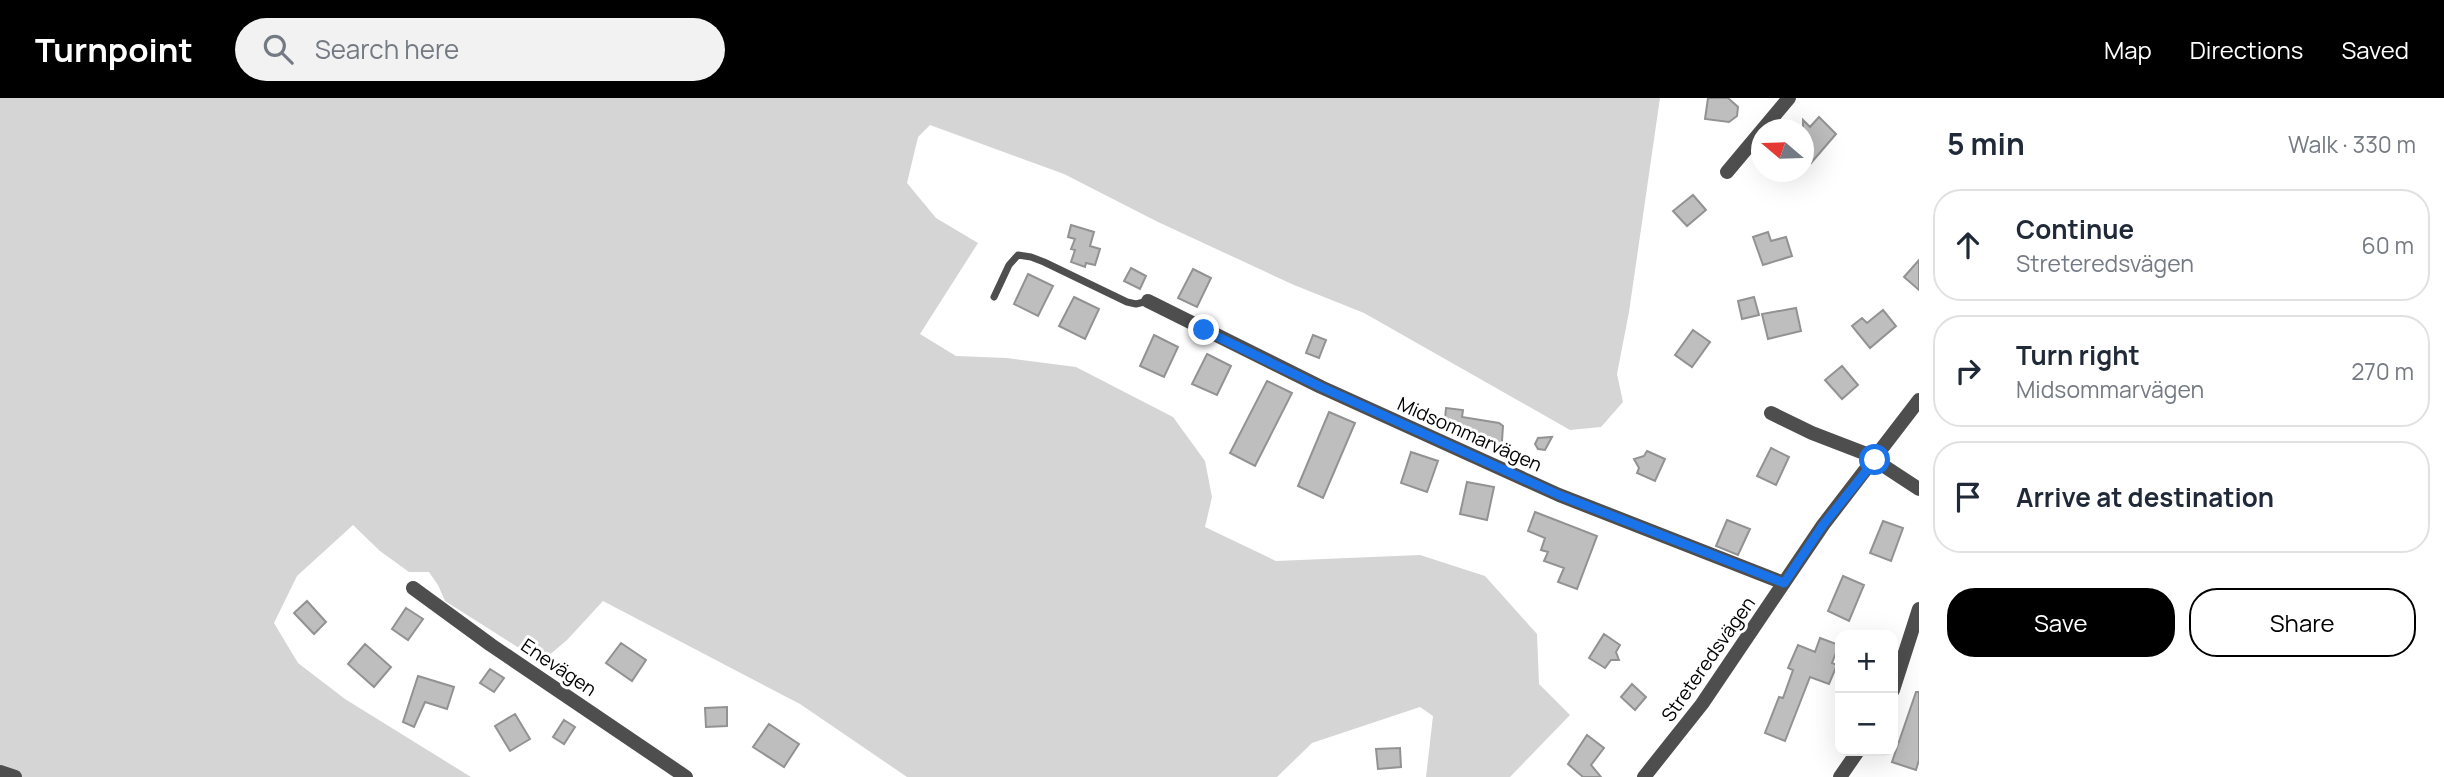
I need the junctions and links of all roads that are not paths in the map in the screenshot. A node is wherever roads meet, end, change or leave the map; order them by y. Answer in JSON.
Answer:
{"nodes":[{"id":1,"x":1788,"y":98,"type":"edge"},
{"id":2,"x":1727,"y":172,"type":"dead end"},
{"id":3,"x":994,"y":296,"type":"dead end"},
{"id":4,"x":1148,"y":302,"type":"joint"},
{"id":5,"x":1919,"y":400,"type":"edge"},
{"id":6,"x":1771,"y":413,"type":"dead end"},
{"id":7,"x":1875,"y":460,"type":"junction"},
{"id":8,"x":1919,"y":489,"type":"edge"},
{"id":9,"x":1784,"y":583,"type":"junction"},
{"id":10,"x":413,"y":588,"type":"dead end"},
{"id":11,"x":1919,"y":610,"type":"edge"},
{"id":12,"x":1898,"y":675,"type":"edge"},
{"id":13,"x":1855,"y":756,"type":"edge"},
{"id":14,"x":0,"y":772,"type":"edge"},
{"id":15,"x":15,"y":777,"type":"edge"},
{"id":16,"x":686,"y":777,"type":"edge"},
{"id":17,"x":1644,"y":777,"type":"edge"},
{"id":18,"x":1840,"y":777,"type":"edge"}],
"edges":[{"from":1,"to":2,"type":"street"},
{"from":3,"to":4,"type":"lane"},
{"from":4,"to":9,"type":"street","name":"Midsommarvägen"},
{"from":5,"to":7,"type":"street","name":"Streteredsvägen"},
{"from":6,"to":7,"type":"street"},
{"from":7,"to":8,"type":"street"},
{"from":7,"to":9,"type":"street","name":"Streteredsvägen"},
{"from":9,"to":17,"type":"street","name":"Streteredsvägen"},
{"from":10,"to":16,"type":"street","name":"Enevägen"},
{"from":11,"to":12,"type":"street"},
{"from":13,"to":18,"type":"street"},
{"from":14,"to":15,"type":"street"}]}
